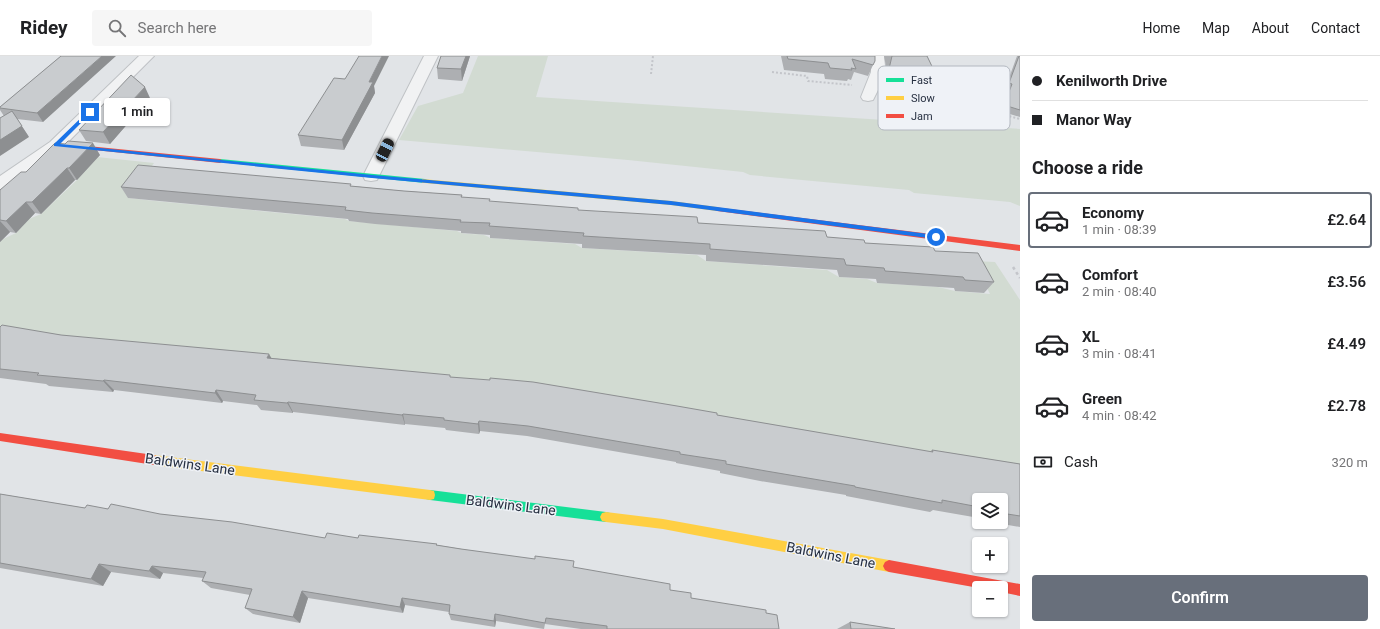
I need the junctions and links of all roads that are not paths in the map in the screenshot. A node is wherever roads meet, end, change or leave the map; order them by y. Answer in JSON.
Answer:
{"nodes":[{"id":1,"x":146,"y":56,"type":"edge"},
{"id":2,"x":430,"y":56,"type":"edge"},
{"id":3,"x":877,"y":56,"type":"edge"},
{"id":4,"x":879,"y":66,"type":"edge"},
{"id":5,"x":878,"y":75,"type":"edge"},
{"id":6,"x":878,"y":90,"type":"edge"},
{"id":7,"x":56,"y":145,"type":"junction"},
{"id":8,"x":372,"y":176,"type":"junction"},
{"id":9,"x":0,"y":184,"type":"edge"},
{"id":10,"x":1020,"y":248,"type":"edge"},
{"id":11,"x":0,"y":437,"type":"edge"},
{"id":12,"x":1020,"y":590,"type":"edge"}],
"edges":[{"from":1,"to":7,"type":"street"},
{"from":2,"to":8,"type":"street"},
{"from":3,"to":4,"type":"street"},
{"from":5,"to":6,"type":"street"},
{"from":7,"to":8,"type":"street"},
{"from":7,"to":9,"type":"street"},
{"from":8,"to":10,"type":"street"},
{"from":11,"to":12,"type":"street","name":"Baldwins Lane"}]}
